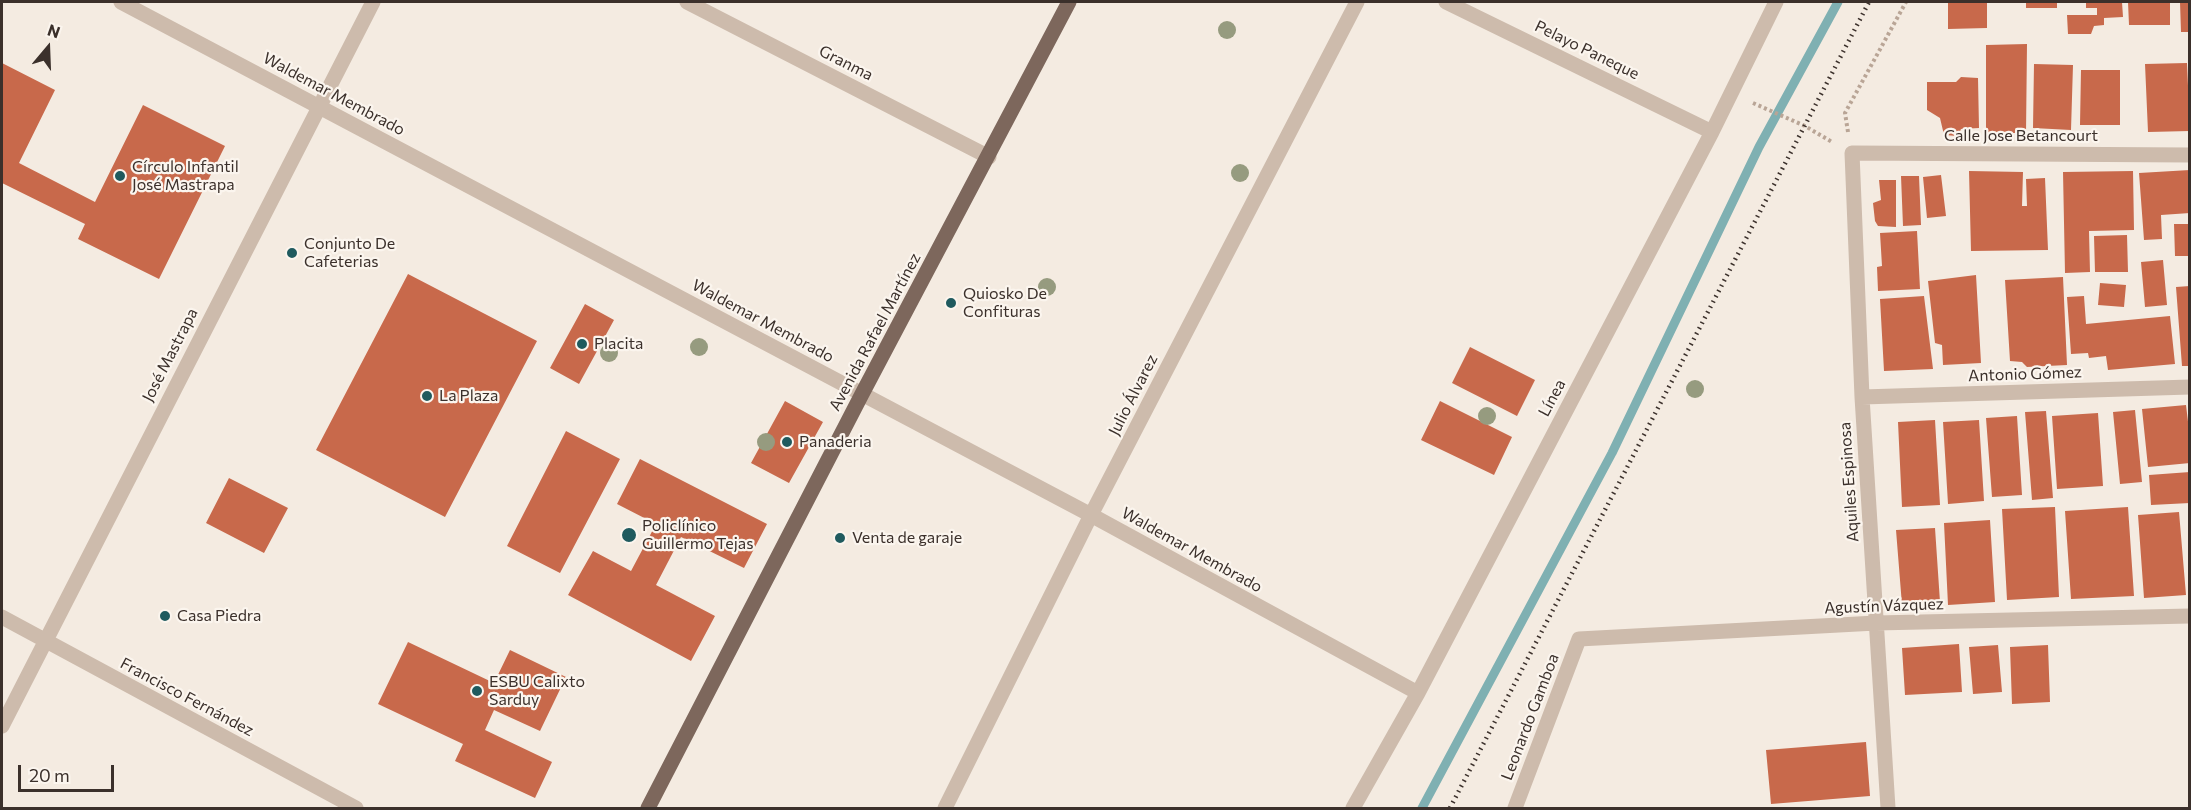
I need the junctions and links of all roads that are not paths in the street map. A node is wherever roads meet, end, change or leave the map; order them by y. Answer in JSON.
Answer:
{"nodes":[{"id":1,"x":122,"y":2,"type":"edge"},
{"id":2,"x":373,"y":2,"type":"edge"},
{"id":3,"x":687,"y":2,"type":"edge"},
{"id":4,"x":1069,"y":2,"type":"edge"},
{"id":5,"x":1357,"y":2,"type":"edge"},
{"id":6,"x":1446,"y":2,"type":"edge"},
{"id":7,"x":1776,"y":2,"type":"edge"},
{"id":8,"x":318,"y":106,"type":"junction"},
{"id":9,"x":1712,"y":132,"type":"junction"},
{"id":10,"x":1852,"y":153,"type":"joint"},
{"id":11,"x":2190,"y":155,"type":"edge"},
{"id":12,"x":989,"y":156,"type":"junction"},
{"id":13,"x":2190,"y":387,"type":"edge"},
{"id":14,"x":862,"y":394,"type":"junction"},
{"id":15,"x":1862,"y":397,"type":"junction"},
{"id":16,"x":1091,"y":515,"type":"junction"},
{"id":17,"x":2190,"y":616,"type":"edge"},
{"id":18,"x":2,"y":617,"type":"edge"},
{"id":19,"x":1876,"y":623,"type":"junction"},
{"id":20,"x":1579,"y":639,"type":"joint"},
{"id":21,"x":45,"y":640,"type":"junction"},
{"id":22,"x":1418,"y":693,"type":"junction"},
{"id":23,"x":2,"y":726,"type":"edge"},
{"id":24,"x":356,"y":808,"type":"edge"},
{"id":25,"x":648,"y":808,"type":"edge"},
{"id":26,"x":945,"y":808,"type":"edge"},
{"id":27,"x":1353,"y":808,"type":"edge"},
{"id":28,"x":1515,"y":808,"type":"edge"},
{"id":29,"x":1888,"y":808,"type":"edge"}],
"edges":[{"from":1,"to":8,"type":"street","name":"Waldemar Membrado"},
{"from":2,"to":8,"type":"street","name":"José Mastrapa"},
{"from":3,"to":12,"type":"street","name":"Granma"},
{"from":4,"to":12,"type":"main road","name":"Avenida Rafael Martínez"},
{"from":5,"to":16,"type":"street","name":"Julio Álvarez"},
{"from":6,"to":9,"type":"street","name":"Pelayo Paneque"},
{"from":7,"to":9,"type":"street","name":"Línea"},
{"from":8,"to":14,"type":"street","name":"Waldemar Membrado"},
{"from":8,"to":21,"type":"street","name":"José Mastrapa"},
{"from":9,"to":22,"type":"street","name":"Línea"},
{"from":10,"to":11,"type":"street","name":"Calle Jose Betancourt"},
{"from":10,"to":15,"type":"street","name":"Aquiles Espinosa"},
{"from":12,"to":14,"type":"main road","name":"Avenida Rafael Martínez"},
{"from":13,"to":15,"type":"street","name":"Antonio Gómez"},
{"from":14,"to":16,"type":"street","name":"Waldemar Membrado"},
{"from":14,"to":25,"type":"main road","name":"Avenida Rafael Martínez"},
{"from":15,"to":19,"type":"street","name":"Aquiles Espinosa"},
{"from":16,"to":22,"type":"street","name":"Waldemar Membrado"},
{"from":16,"to":26,"type":"street","name":"Julio Álvarez"},
{"from":17,"to":19,"type":"street","name":"Agustín Vázquez"},
{"from":18,"to":21,"type":"street","name":"Francisco Fernández"},
{"from":19,"to":20,"type":"street","name":"Agustín Vázquez"},
{"from":19,"to":29,"type":"street","name":"Aquiles Espinosa"},
{"from":20,"to":28,"type":"street","name":"Leonardo Gamboa"},
{"from":21,"to":23,"type":"street","name":"José Mastrapa"},
{"from":21,"to":24,"type":"street","name":"Francisco Fernández"},
{"from":22,"to":27,"type":"street","name":"Línea"}]}
